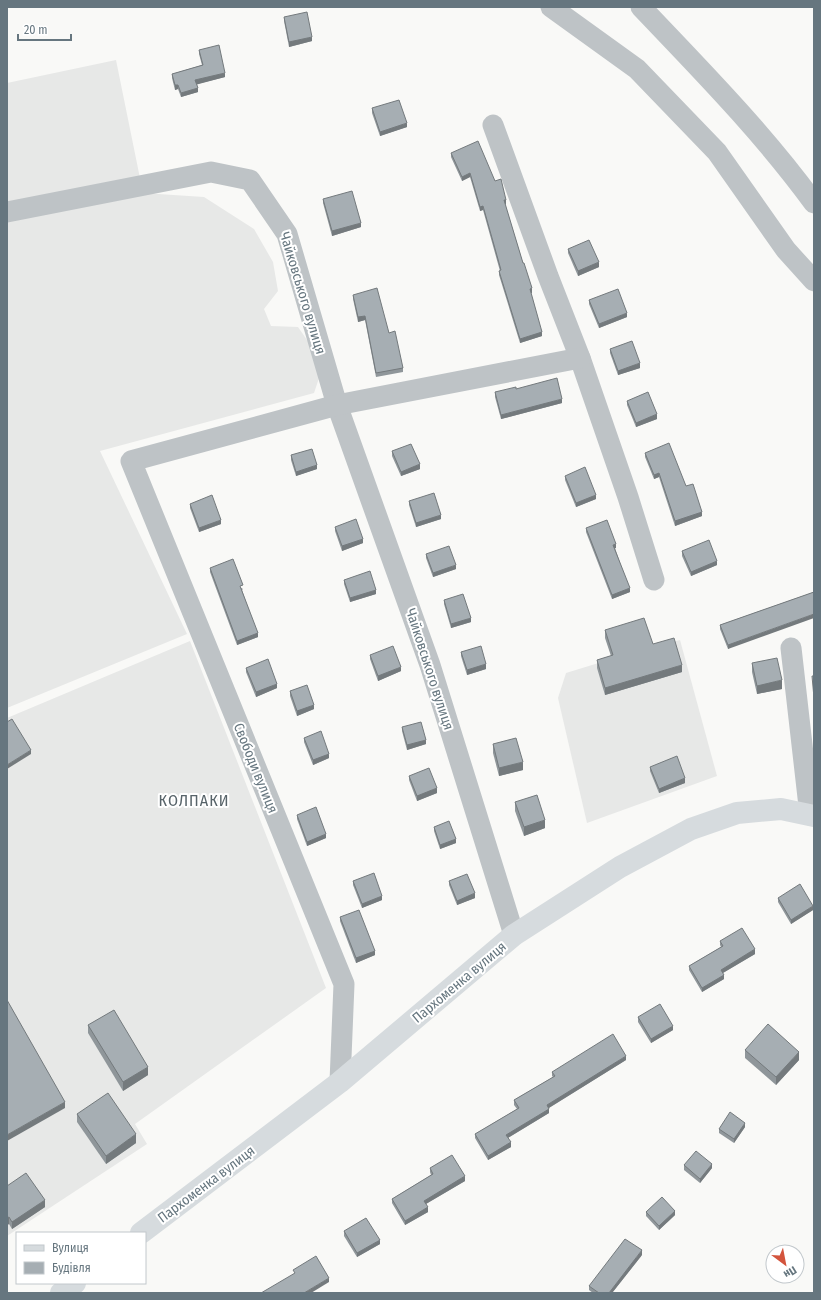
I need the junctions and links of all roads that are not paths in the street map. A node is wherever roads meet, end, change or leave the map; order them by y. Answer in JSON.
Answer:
{"nodes":[{"id":1,"x":551,"y":7,"type":"edge"},
{"id":2,"x":641,"y":7,"type":"edge"},
{"id":3,"x":493,"y":125,"type":"dead end"},
{"id":4,"x":814,"y":203,"type":"edge"},
{"id":5,"x":7,"y":212,"type":"edge"},
{"id":6,"x":814,"y":281,"type":"edge"},
{"id":7,"x":580,"y":358,"type":"junction"},
{"id":8,"x":337,"y":405,"type":"junction"},
{"id":9,"x":654,"y":580,"type":"dead end"},
{"id":10,"x":791,"y":648,"type":"dead end"},
{"id":11,"x":812,"y":816,"type":"edge"},
{"id":12,"x":514,"y":936,"type":"junction"},
{"id":13,"x":340,"y":1082,"type":"junction"},
{"id":14,"x":142,"y":1232,"type":"edge"},
{"id":15,"x":74,"y":1284,"type":"edge"},
{"id":16,"x":61,"y":1293,"type":"edge"}],
"edges":[{"from":1,"to":6,"type":"street"},
{"from":2,"to":4,"type":"street"},
{"from":3,"to":7,"type":"street"},
{"from":5,"to":8,"type":"street","name":"Чайковського вулиця"},
{"from":7,"to":8,"type":"street"},
{"from":7,"to":9,"type":"street"},
{"from":8,"to":12,"type":"street","name":"Чайковського вулиця"},
{"from":8,"to":13,"type":"street","name":"Свободи вулиця"},
{"from":10,"to":11,"type":"street"},
{"from":11,"to":12,"type":"main road","name":"Пархоменка вулиця"},
{"from":12,"to":13,"type":"main road","name":"Пархоменка вулиця"},
{"from":13,"to":14,"type":"main road","name":"Пархоменка вулиця"},
{"from":15,"to":16,"type":"main road"}]}
